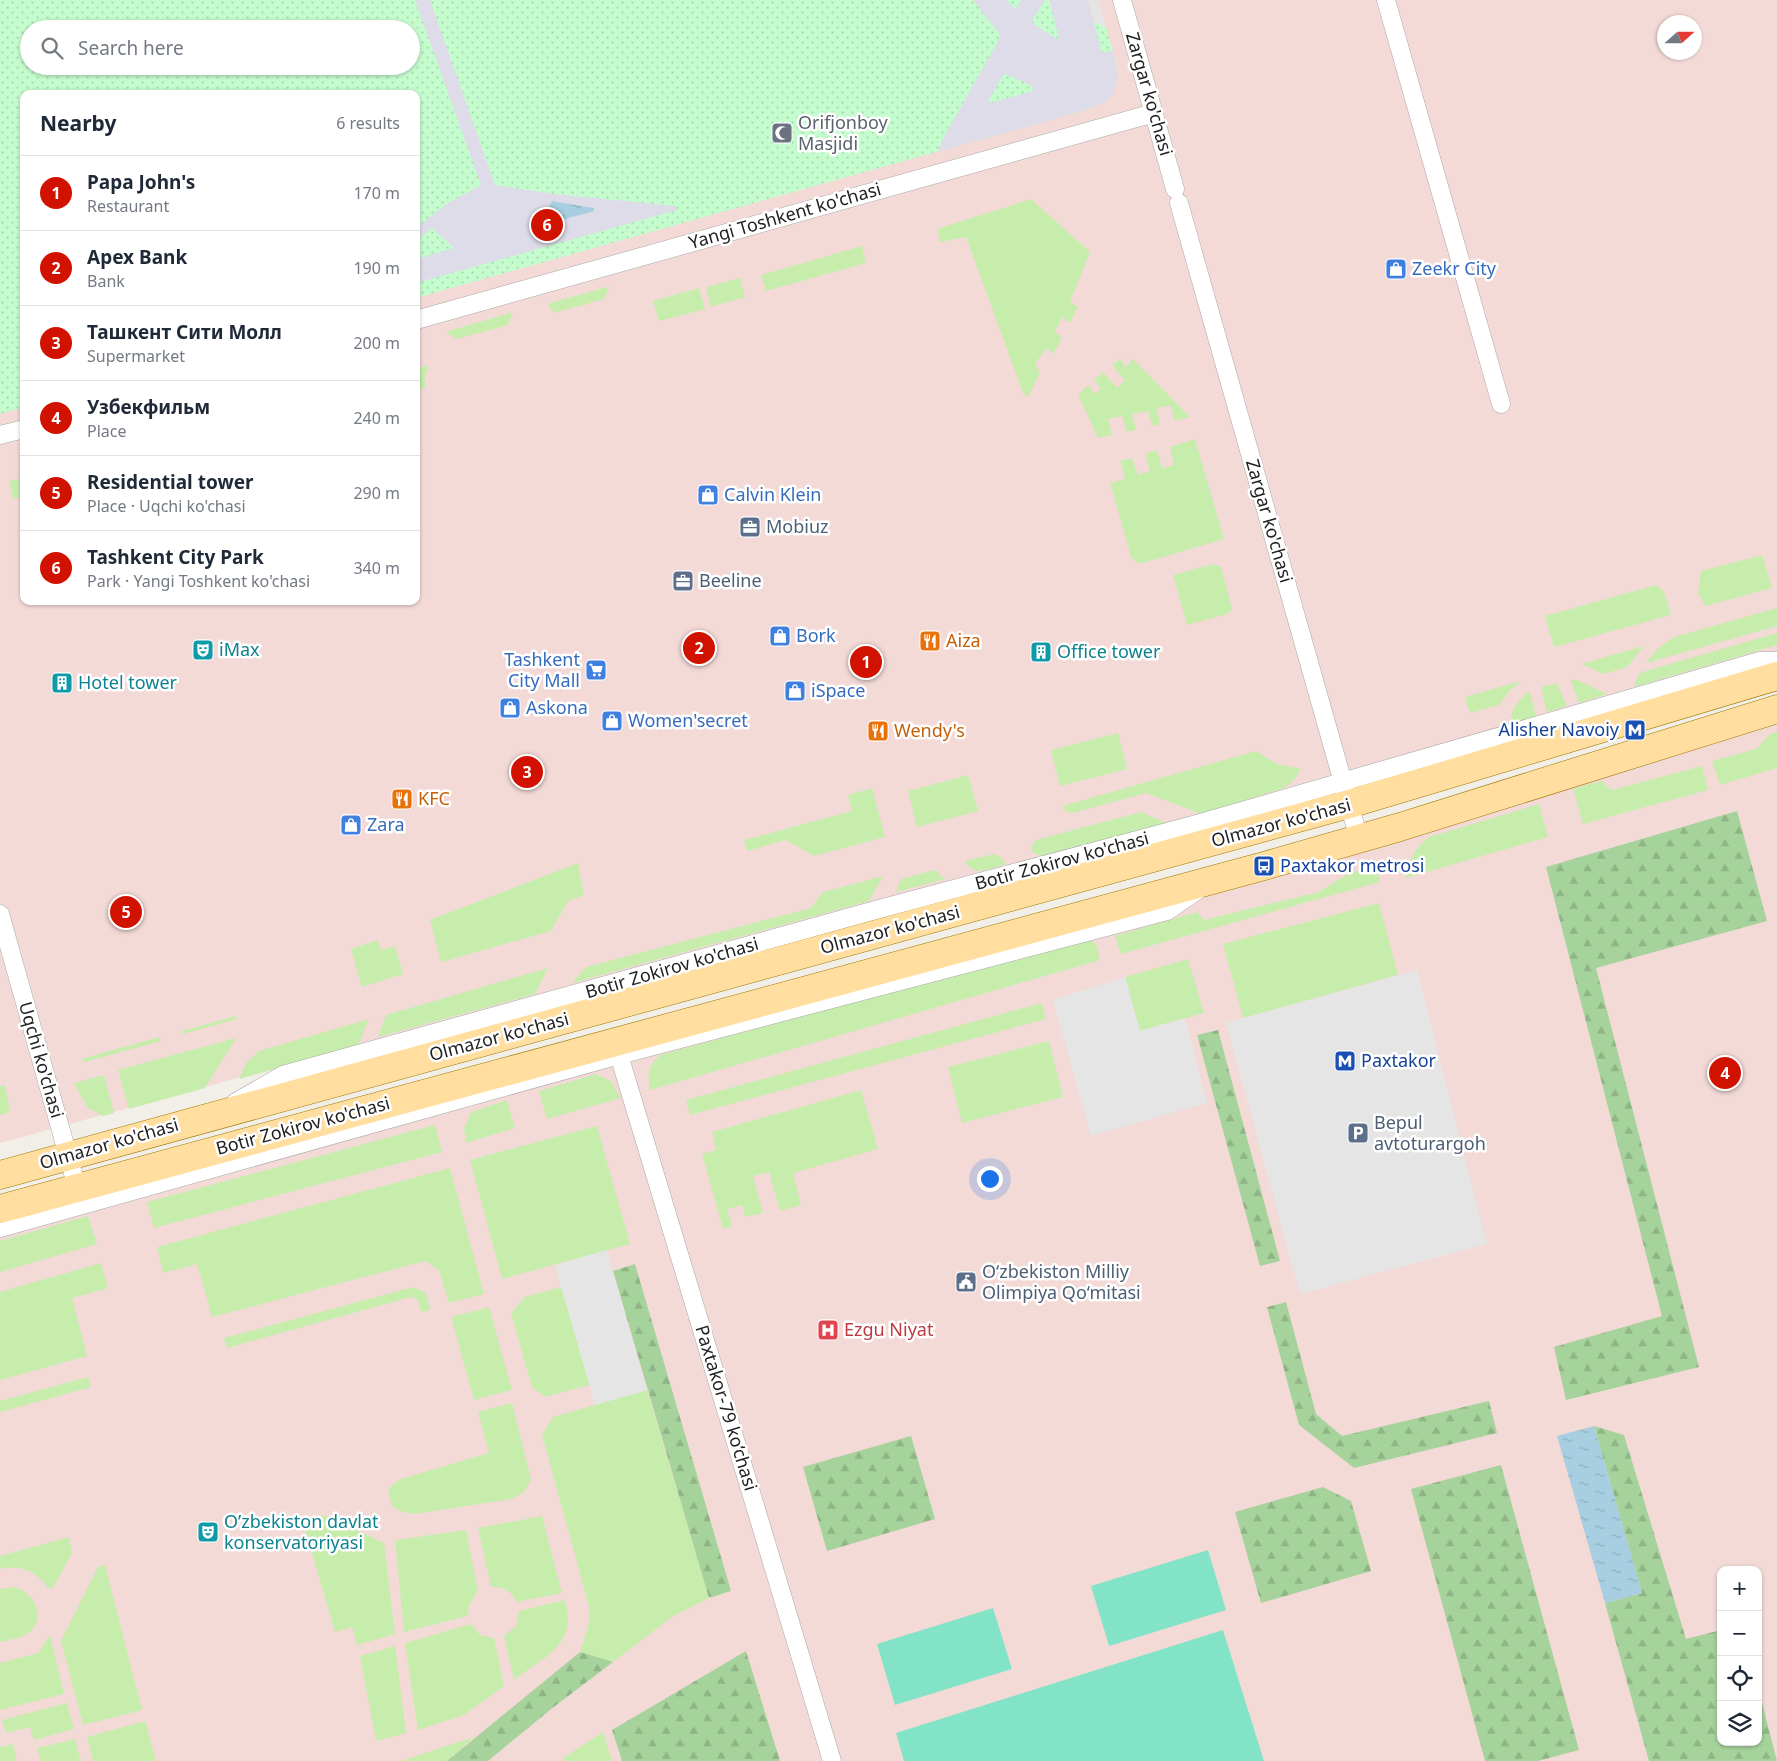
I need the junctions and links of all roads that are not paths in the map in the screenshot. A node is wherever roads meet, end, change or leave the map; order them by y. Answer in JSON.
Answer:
{"nodes":[{"id":1,"x":1122,"y":0,"type":"edge"},
{"id":2,"x":1386,"y":0,"type":"edge"},
{"id":3,"x":1154,"y":113,"type":"junction"},
{"id":4,"x":420,"y":319,"type":"edge"},
{"id":5,"x":1501,"y":404,"type":"dead end"},
{"id":6,"x":20,"y":430,"type":"edge"},
{"id":7,"x":0,"y":435,"type":"edge"},
{"id":8,"x":1777,"y":660,"type":"edge"},
{"id":9,"x":1777,"y":676,"type":"edge"},
{"id":10,"x":1777,"y":709,"type":"edge"},
{"id":11,"x":1530,"y":750,"type":"junction"},
{"id":12,"x":1539,"y":782,"type":"junction"},
{"id":13,"x":1346,"y":794,"type":"junction"},
{"id":14,"x":1359,"y":839,"type":"junction"},
{"id":15,"x":1205,"y":844,"type":"junction"},
{"id":16,"x":1215,"y":878,"type":"junction"},
{"id":17,"x":0,"y":914,"type":"edge"},
{"id":18,"x":619,"y":1055,"type":"junction"},
{"id":19,"x":209,"y":1117,"type":"junction"},
{"id":20,"x":68,"y":1156,"type":"junction"},
{"id":21,"x":0,"y":1175,"type":"edge"},
{"id":22,"x":80,"y":1196,"type":"junction"},
{"id":23,"x":0,"y":1209,"type":"edge"},
{"id":24,"x":0,"y":1228,"type":"edge"},
{"id":25,"x":832,"y":1761,"type":"edge"}],
"edges":[{"from":1,"to":3,"type":"street","name":"Zargar ko'chasi"},
{"from":2,"to":5,"type":"street"},
{"from":3,"to":4,"type":"street","name":"Yangi Toshkent ko'chasi"},
{"from":3,"to":13,"type":"street","name":"Zargar ko'chasi"},
{"from":6,"to":7,"type":"street"},
{"from":8,"to":13,"type":"street","name":"Botir Zokirov ko'chasi"},
{"from":9,"to":11,"type":"main road","name":"Olmazor ko'chasi"},
{"from":10,"to":12,"type":"main road","name":"Olmazor ko'chasi"},
{"from":11,"to":12,"type":"main road"},
{"from":11,"to":13,"type":"main road","name":"Olmazor ko'chasi"},
{"from":12,"to":14,"type":"main road","name":"Olmazor ko'chasi"},
{"from":13,"to":14,"type":"street","name":"Zargar ko'chasi"},
{"from":13,"to":15,"type":"main road","name":"Olmazor ko'chasi"},
{"from":13,"to":19,"type":"street","name":"Botir Zokirov ko'chasi"},
{"from":14,"to":16,"type":"main road","name":"Olmazor ko'chasi"},
{"from":15,"to":16,"type":"main road"},
{"from":15,"to":19,"type":"main road","name":"Olmazor ko'chasi"},
{"from":16,"to":18,"type":"street"},
{"from":16,"to":22,"type":"main road","name":"Botir Zokirov ko'chasi"},
{"from":17,"to":20,"type":"street","name":"Uqchi ko'chasi"},
{"from":18,"to":22,"type":"street"},
{"from":18,"to":25,"type":"street","name":"Paxtakor-79 ko‘chasi"},
{"from":19,"to":20,"type":"main road","name":"Olmazor ko'chasi"},
{"from":20,"to":21,"type":"main road","name":"Olmazor ko'chasi"},
{"from":20,"to":22,"type":"street","name":"Uqchi ko'chasi"},
{"from":22,"to":23,"type":"main road","name":"Botir Zokirov ko'chasi"},
{"from":22,"to":24,"type":"street","name":"Botir Zokirov ko'chasi"}]}
